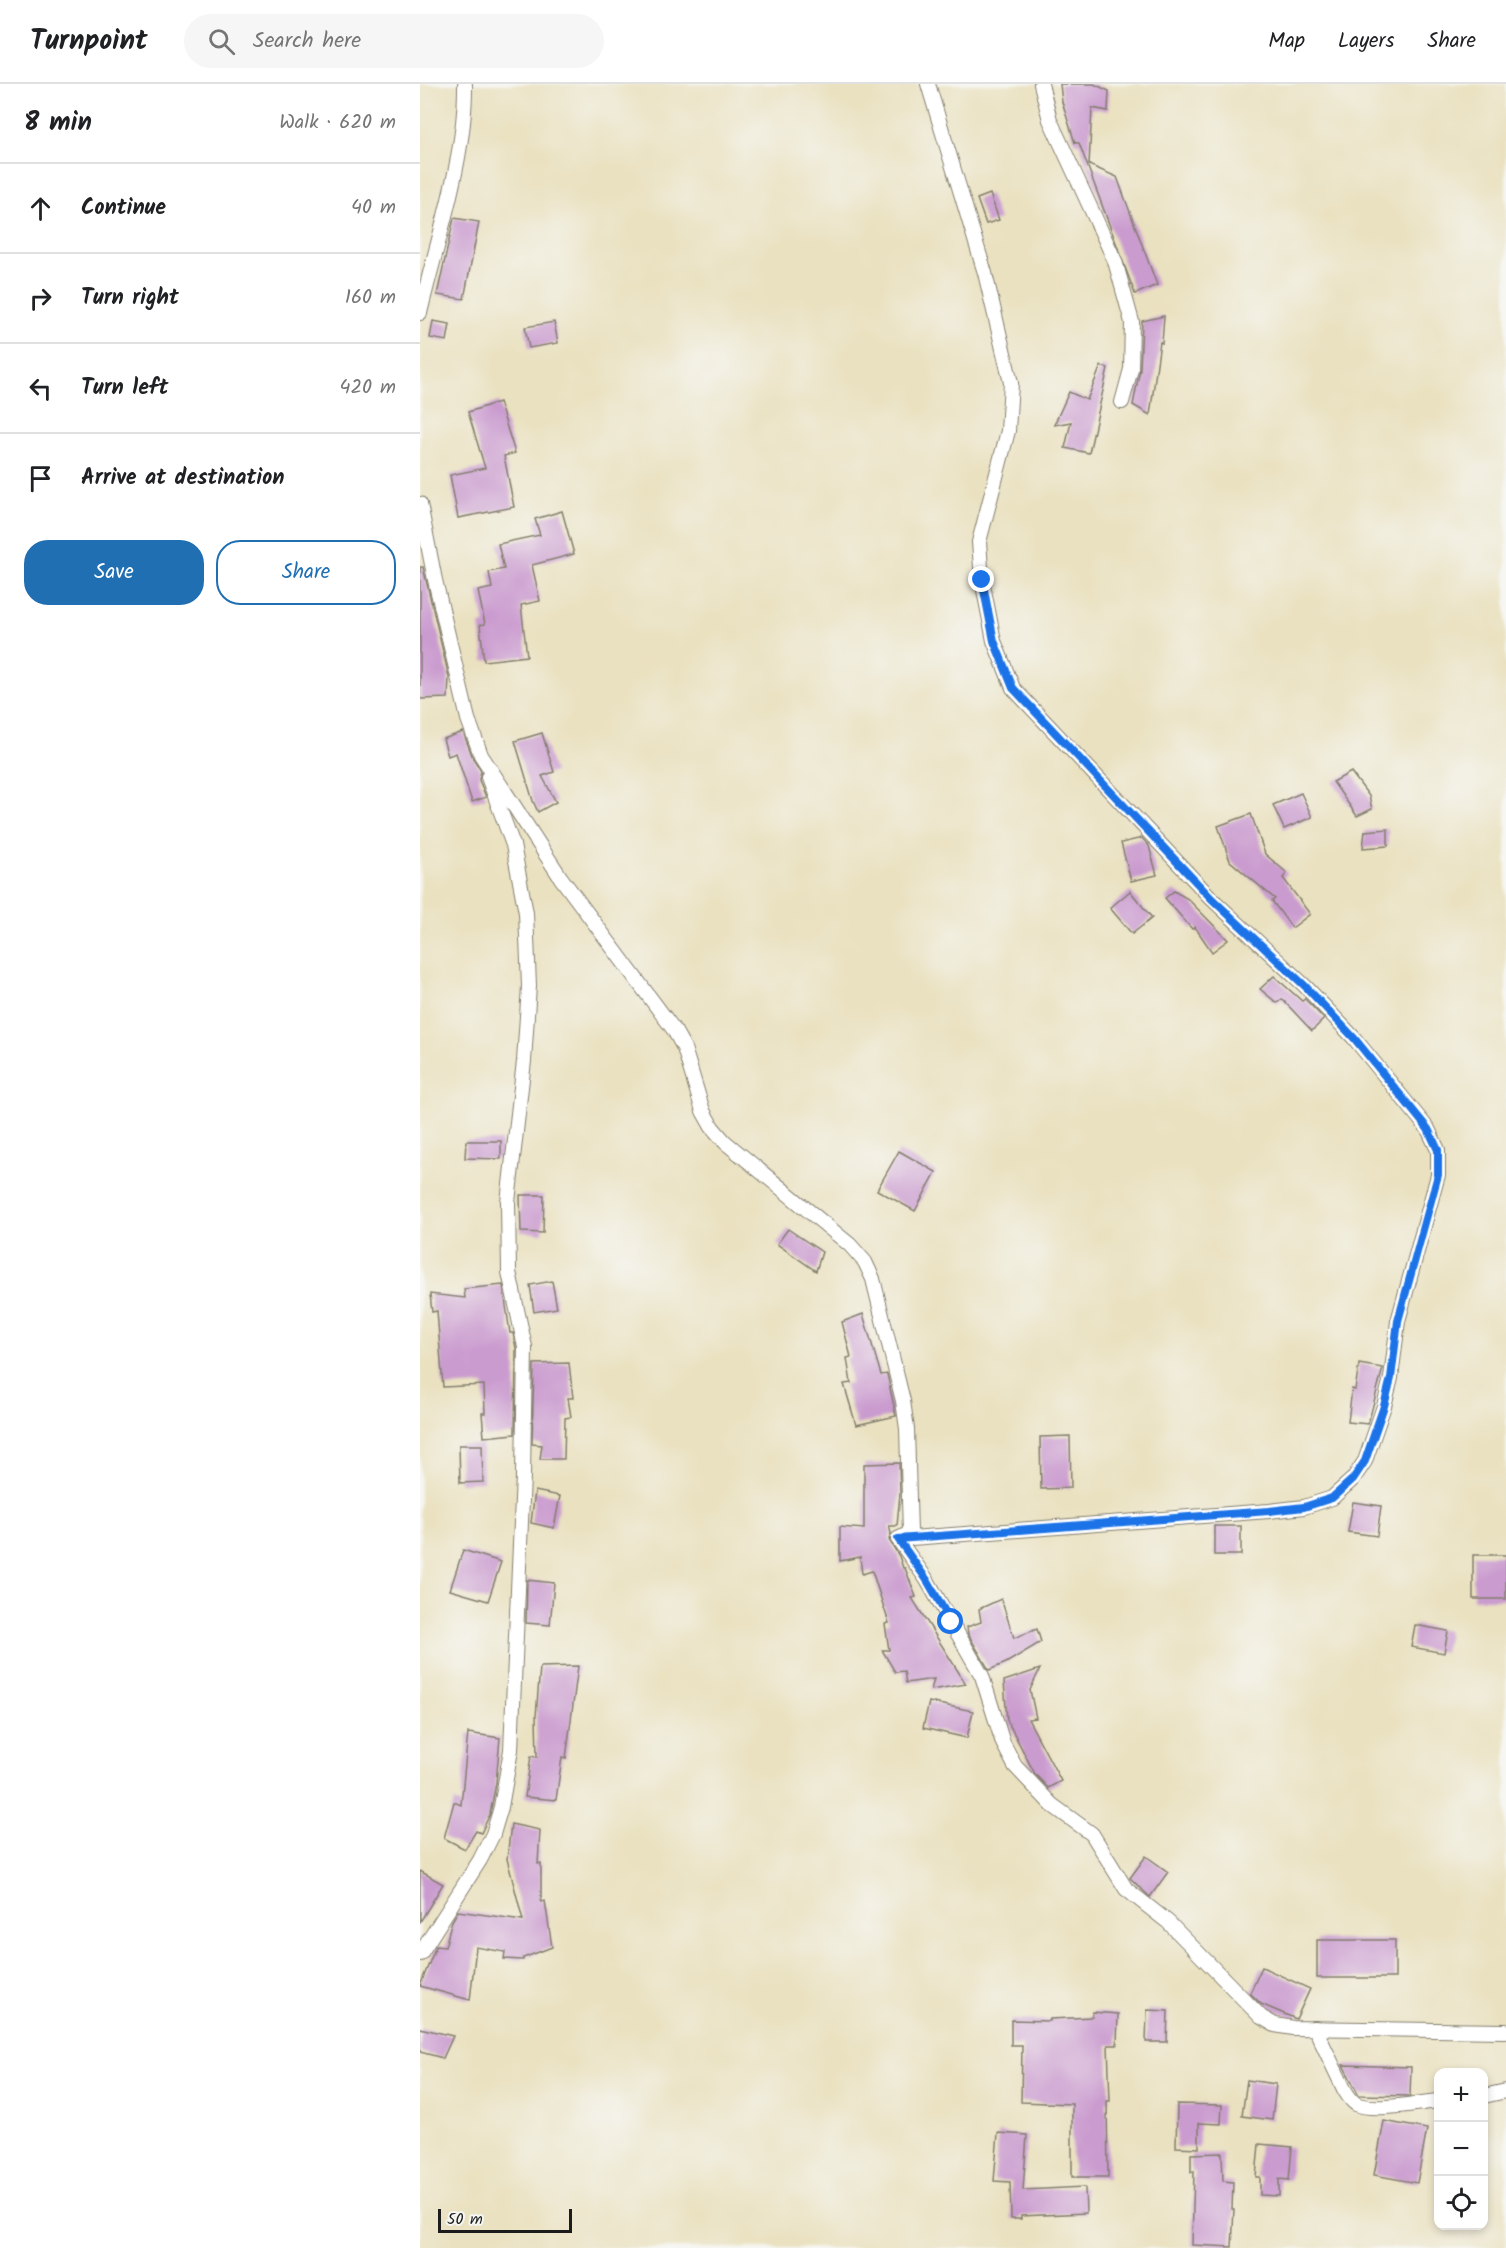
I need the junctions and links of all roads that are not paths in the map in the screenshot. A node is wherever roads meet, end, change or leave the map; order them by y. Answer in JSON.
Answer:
{"nodes":[{"id":1,"x":465,"y":84,"type":"edge"},
{"id":2,"x":928,"y":84,"type":"edge"},
{"id":3,"x":1041,"y":84,"type":"edge"},
{"id":4,"x":420,"y":313,"type":"edge"},
{"id":5,"x":1122,"y":402,"type":"dead end"},
{"id":6,"x":420,"y":504,"type":"edge"},
{"id":7,"x":481,"y":755,"type":"junction"},
{"id":8,"x":898,"y":1539,"type":"junction"},
{"id":9,"x":420,"y":1954,"type":"edge"},
{"id":10,"x":1315,"y":2028,"type":"junction"},
{"id":11,"x":1506,"y":2031,"type":"edge"},
{"id":12,"x":1506,"y":2091,"type":"edge"},
{"id":13,"x":1488,"y":2095,"type":"edge"},
{"id":14,"x":1434,"y":2101,"type":"edge"}],
"edges":[{"from":1,"to":4,"type":"street"},
{"from":2,"to":8,"type":"street"},
{"from":3,"to":5,"type":"street"},
{"from":6,"to":7,"type":"street"},
{"from":7,"to":8,"type":"street"},
{"from":7,"to":9,"type":"street"},
{"from":8,"to":10,"type":"street"},
{"from":10,"to":11,"type":"street"},
{"from":10,"to":14,"type":"street"},
{"from":12,"to":13,"type":"street"}]}
